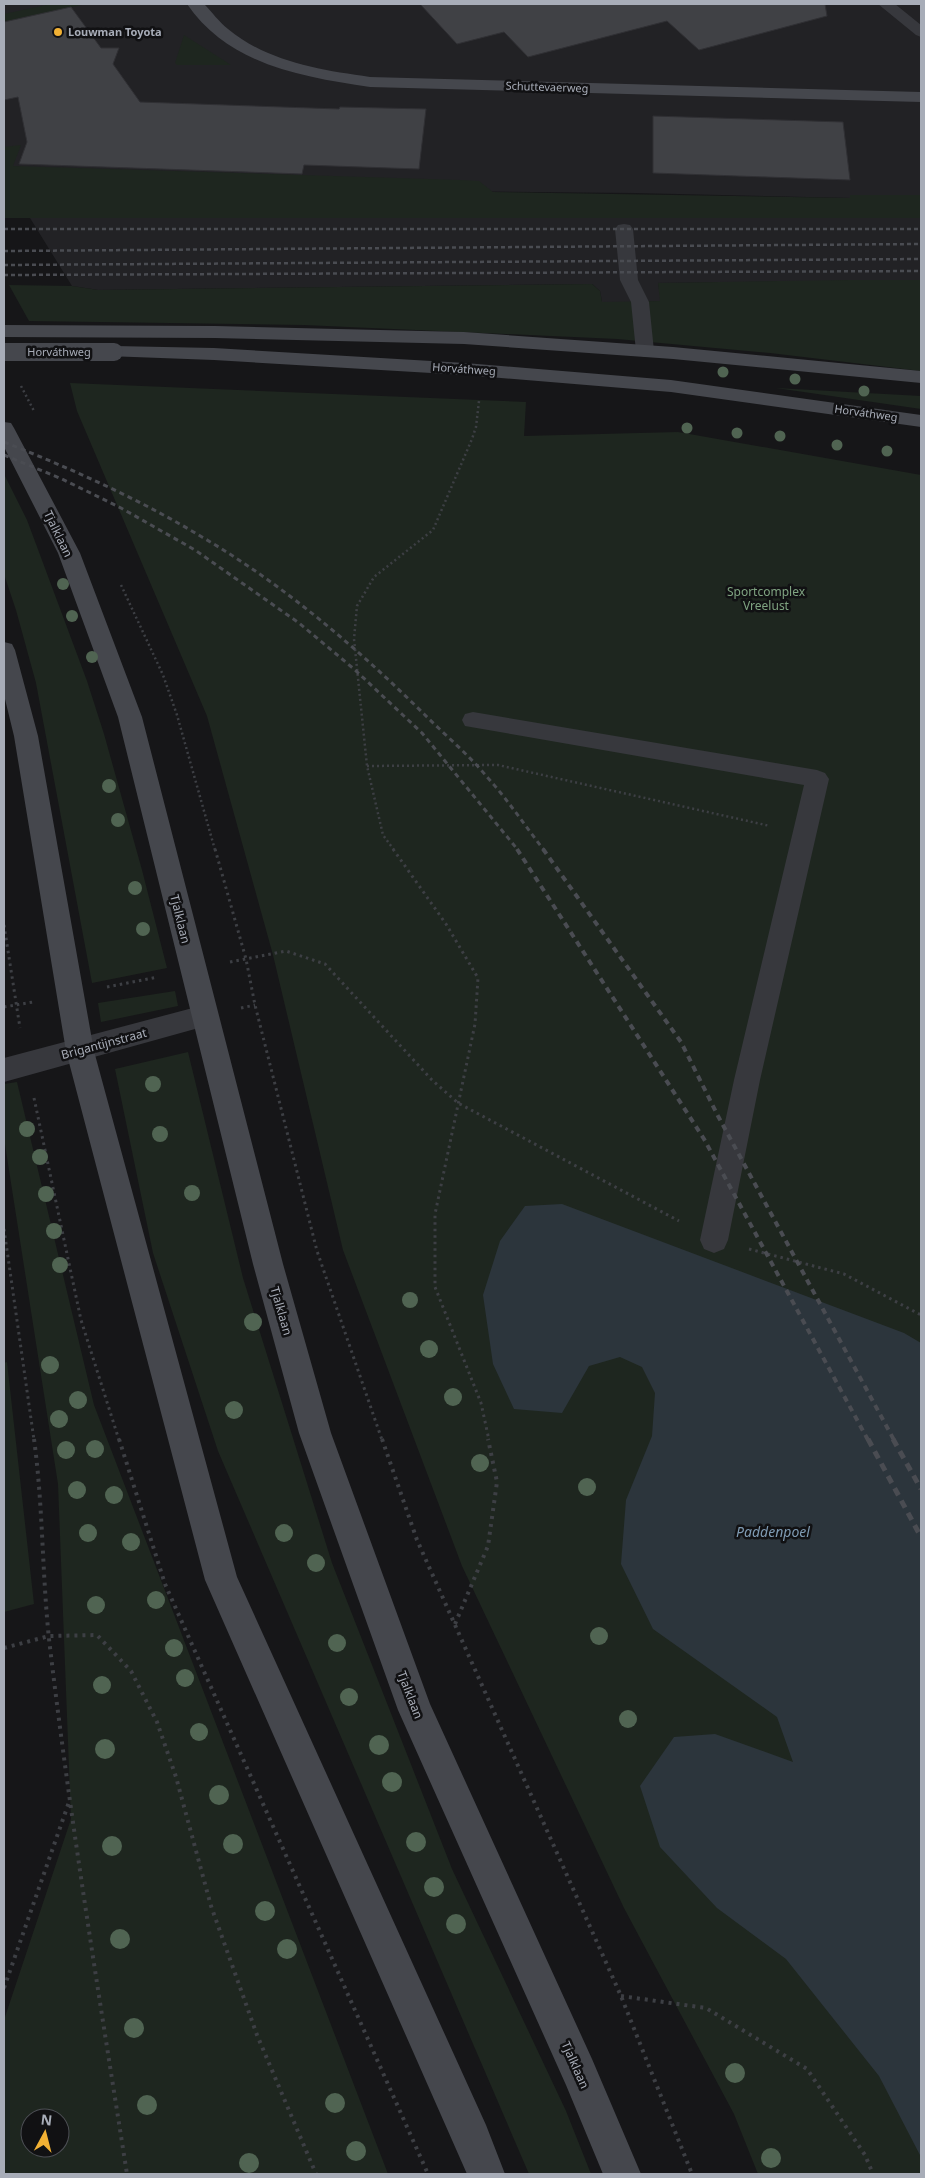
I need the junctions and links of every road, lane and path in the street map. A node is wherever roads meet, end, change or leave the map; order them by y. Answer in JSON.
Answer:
{"nodes":[{"id":1,"x":195,"y":4,"type":"edge"},
{"id":2,"x":886,"y":4,"type":"edge"},
{"id":3,"x":921,"y":32,"type":"edge"},
{"id":4,"x":921,"y":97,"type":"edge"},
{"id":5,"x":624,"y":229,"type":"dead end"},
{"id":6,"x":4,"y":330,"type":"edge"},
{"id":7,"x":645,"y":351,"type":"junction"},
{"id":8,"x":4,"y":352,"type":"edge"},
{"id":9,"x":921,"y":377,"type":"edge"},
{"id":10,"x":479,"y":401,"type":"dead end"},
{"id":11,"x":921,"y":421,"type":"edge"},
{"id":12,"x":4,"y":428,"type":"edge"},
{"id":13,"x":4,"y":650,"type":"edge"},
{"id":14,"x":473,"y":720,"type":"dead end"},
{"id":15,"x":367,"y":766,"type":"junction"},
{"id":16,"x":804,"y":833,"type":"junction"},
{"id":17,"x":4,"y":925,"type":"edge"},
{"id":18,"x":192,"y":970,"type":"junction"},
{"id":19,"x":70,"y":994,"type":"junction"},
{"id":20,"x":17,"y":1005,"type":"junction"},
{"id":21,"x":255,"y":1005,"type":"dead end"},
{"id":22,"x":4,"y":1007,"type":"edge"},
{"id":23,"x":204,"y":1016,"type":"junction"},
{"id":24,"x":80,"y":1051,"type":"junction"},
{"id":25,"x":15,"y":1067,"type":"edge"},
{"id":26,"x":458,"y":1103,"type":"junction"},
{"id":27,"x":4,"y":1229,"type":"edge"},
{"id":28,"x":714,"y":1240,"type":"junction"},
{"id":29,"x":921,"y":1316,"type":"edge"},
{"id":30,"x":455,"y":1625,"type":"junction"},
{"id":31,"x":49,"y":1636,"type":"junction"},
{"id":32,"x":4,"y":1648,"type":"edge"},
{"id":33,"x":70,"y":1800,"type":"junction"},
{"id":34,"x":4,"y":1988,"type":"edge"},
{"id":35,"x":621,"y":1996,"type":"junction"},
{"id":36,"x":127,"y":2174,"type":"edge"},
{"id":37,"x":316,"y":2174,"type":"edge"},
{"id":38,"x":486,"y":2174,"type":"edge"},
{"id":39,"x":622,"y":2174,"type":"edge"},
{"id":40,"x":692,"y":2174,"type":"edge"},
{"id":41,"x":873,"y":2174,"type":"edge"}],
"edges":[{"from":1,"to":4,"type":"main road","name":"Schuttevaerweg"},
{"from":2,"to":3,"type":"lane"},
{"from":5,"to":7,"type":"lane"},
{"from":6,"to":7,"type":"main road","name":"Horváthweg"},
{"from":7,"to":9,"type":"main road","name":"Horváthweg"},
{"from":8,"to":11,"type":"main road","name":"Horváthweg","bridge":true},
{"from":10,"to":15,"type":"path"},
{"from":12,"to":18,"type":"main road","name":"Tjalklaan"},
{"from":13,"to":19,"type":"main road"},
{"from":14,"to":16,"type":"lane"},
{"from":15,"to":16,"type":"path"},
{"from":15,"to":26,"type":"path"},
{"from":16,"to":28,"type":"lane"},
{"from":17,"to":20,"type":"path"},
{"from":18,"to":19,"type":"path"},
{"from":18,"to":23,"type":"main road","name":"Tjalklaan"},
{"from":18,"to":26,"type":"path"},
{"from":19,"to":20,"type":"path"},
{"from":19,"to":24,"type":"main road"},
{"from":20,"to":22,"type":"path"},
{"from":20,"to":25,"type":"path"},
{"from":21,"to":30,"type":"path"},
{"from":23,"to":24,"type":"street","name":"Brigantijnstraat"},
{"from":23,"to":39,"type":"main road","name":"Tjalklaan"},
{"from":24,"to":25,"type":"street","name":"Brigantijnstraat"},
{"from":24,"to":38,"type":"main road"},
{"from":26,"to":28,"type":"path"},
{"from":26,"to":30,"type":"path"},
{"from":27,"to":31,"type":"path"},
{"from":28,"to":29,"type":"path"},
{"from":30,"to":35,"type":"path"},
{"from":31,"to":32,"type":"path"},
{"from":31,"to":33,"type":"path"},
{"from":31,"to":37,"type":"path"},
{"from":33,"to":34,"type":"path"},
{"from":33,"to":36,"type":"path"},
{"from":35,"to":40,"type":"path"},
{"from":35,"to":41,"type":"path"}]}
